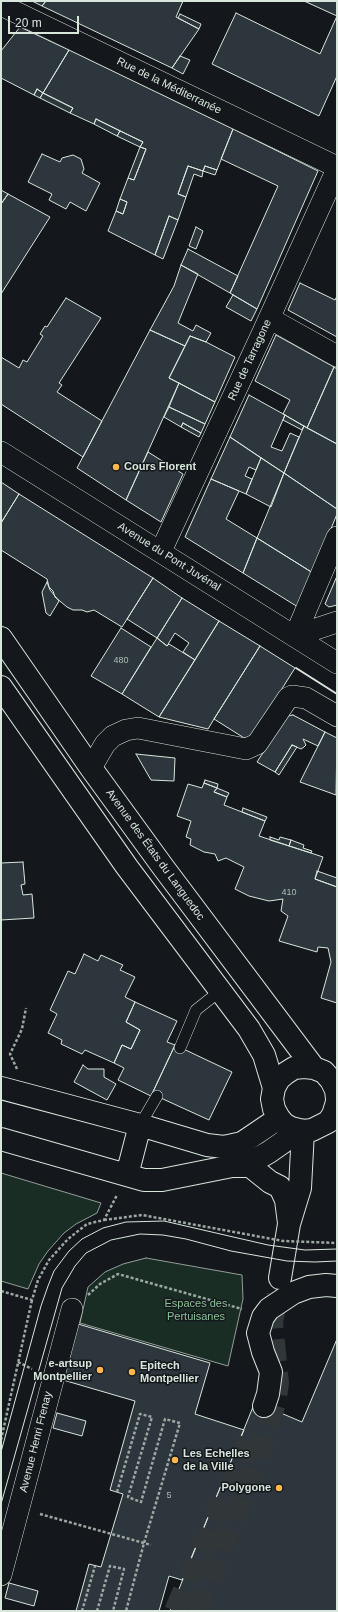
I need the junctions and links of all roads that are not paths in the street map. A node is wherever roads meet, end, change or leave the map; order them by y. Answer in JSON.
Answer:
{"nodes":[{"id":1,"x":1,"y":5,"type":"edge"},
{"id":2,"x":337,"y":168,"type":"edge"},
{"id":3,"x":269,"y":318,"type":"junction"},
{"id":4,"x":337,"y":356,"type":"edge"},
{"id":5,"x":1,"y":452,"type":"edge"},
{"id":6,"x":337,"y":537,"type":"edge"},
{"id":7,"x":161,"y":552,"type":"junction"},
{"id":8,"x":337,"y":622,"type":"edge"},
{"id":9,"x":295,"y":636,"type":"junction"},
{"id":10,"x":1,"y":638,"type":"edge"},
{"id":11,"x":337,"y":663,"type":"edge"},
{"id":12,"x":1,"y":687,"type":"edge"},
{"id":13,"x":337,"y":716,"type":"edge"},
{"id":14,"x":91,"y":768,"type":"junction"},
{"id":15,"x":220,"y":990,"type":"junction"},
{"id":16,"x":180,"y":1048,"type":"dead end"},
{"id":17,"x":314,"y":1068,"type":"junction"},
{"id":18,"x":274,"y":1088,"type":"junction"},
{"id":19,"x":6,"y":1089,"type":"edge"},
{"id":20,"x":157,"y":1096,"type":"dead end"},
{"id":21,"x":337,"y":1101,"type":"edge"},
{"id":22,"x":279,"y":1118,"type":"junction"},
{"id":23,"x":332,"y":1122,"type":"edge"},
{"id":24,"x":140,"y":1125,"type":"junction"},
{"id":25,"x":301,"y":1131,"type":"junction"},
{"id":26,"x":1,"y":1139,"type":"edge"},
{"id":27,"x":227,"y":1166,"type":"junction"},
{"id":28,"x":127,"y":1175,"type":"junction"},
{"id":29,"x":289,"y":1224,"type":"junction"},
{"id":30,"x":280,"y":1278,"type":"tunnel mouth"},
{"id":31,"x":337,"y":1286,"type":"edge"},
{"id":32,"x":72,"y":1309,"type":"road end"},
{"id":33,"x":264,"y":1406,"type":"dead end"},
{"id":34,"x":1,"y":1574,"type":"edge"}],
"edges":[{"from":1,"to":2,"type":"street","name":"Rue de la Méditerranée"},
{"from":2,"to":3,"type":"street","name":"Rue de Tarragone"},
{"from":3,"to":4,"type":"street"},
{"from":3,"to":7,"type":"street","name":"Rue de Tarragone"},
{"from":5,"to":7,"type":"street","name":"Avenue du Pont Juvénal"},
{"from":6,"to":9,"type":"street"},
{"from":7,"to":9,"type":"street","name":"Avenue du Pont Juvénal"},
{"from":8,"to":9,"type":"street"},
{"from":9,"to":11,"type":"street","name":"Avenue du Pont Juvénal"},
{"from":10,"to":14,"type":"main road","name":"Avenue des États du Languedoc"},
{"from":12,"to":15,"type":"main road"},
{"from":13,"to":14,"type":"street"},
{"from":14,"to":17,"type":"main road","name":"Avenue des États du Languedoc"},
{"from":15,"to":16,"type":"lane"},
{"from":15,"to":18,"type":"main road"},
{"from":17,"to":18,"type":"main road"},
{"from":17,"to":21,"type":"main road"},
{"from":18,"to":22,"type":"main road"},
{"from":19,"to":24,"type":"main road"},
{"from":20,"to":24,"type":"lane"},
{"from":21,"to":23,"type":"main road"},
{"from":22,"to":24,"type":"main road"},
{"from":22,"to":25,"type":"main road"},
{"from":23,"to":25,"type":"main road"},
{"from":24,"to":28,"type":"main road"},
{"from":25,"to":27,"type":"main road"},
{"from":25,"to":29,"type":"main road"},
{"from":26,"to":28,"type":"main road"},
{"from":27,"to":28,"type":"main road"},
{"from":27,"to":29,"type":"main road"},
{"from":29,"to":30,"type":"main road"},
{"from":31,"to":33,"type":"main road"},
{"from":32,"to":34,"type":"street","name":"Avenue Henri Frenay"}]}
